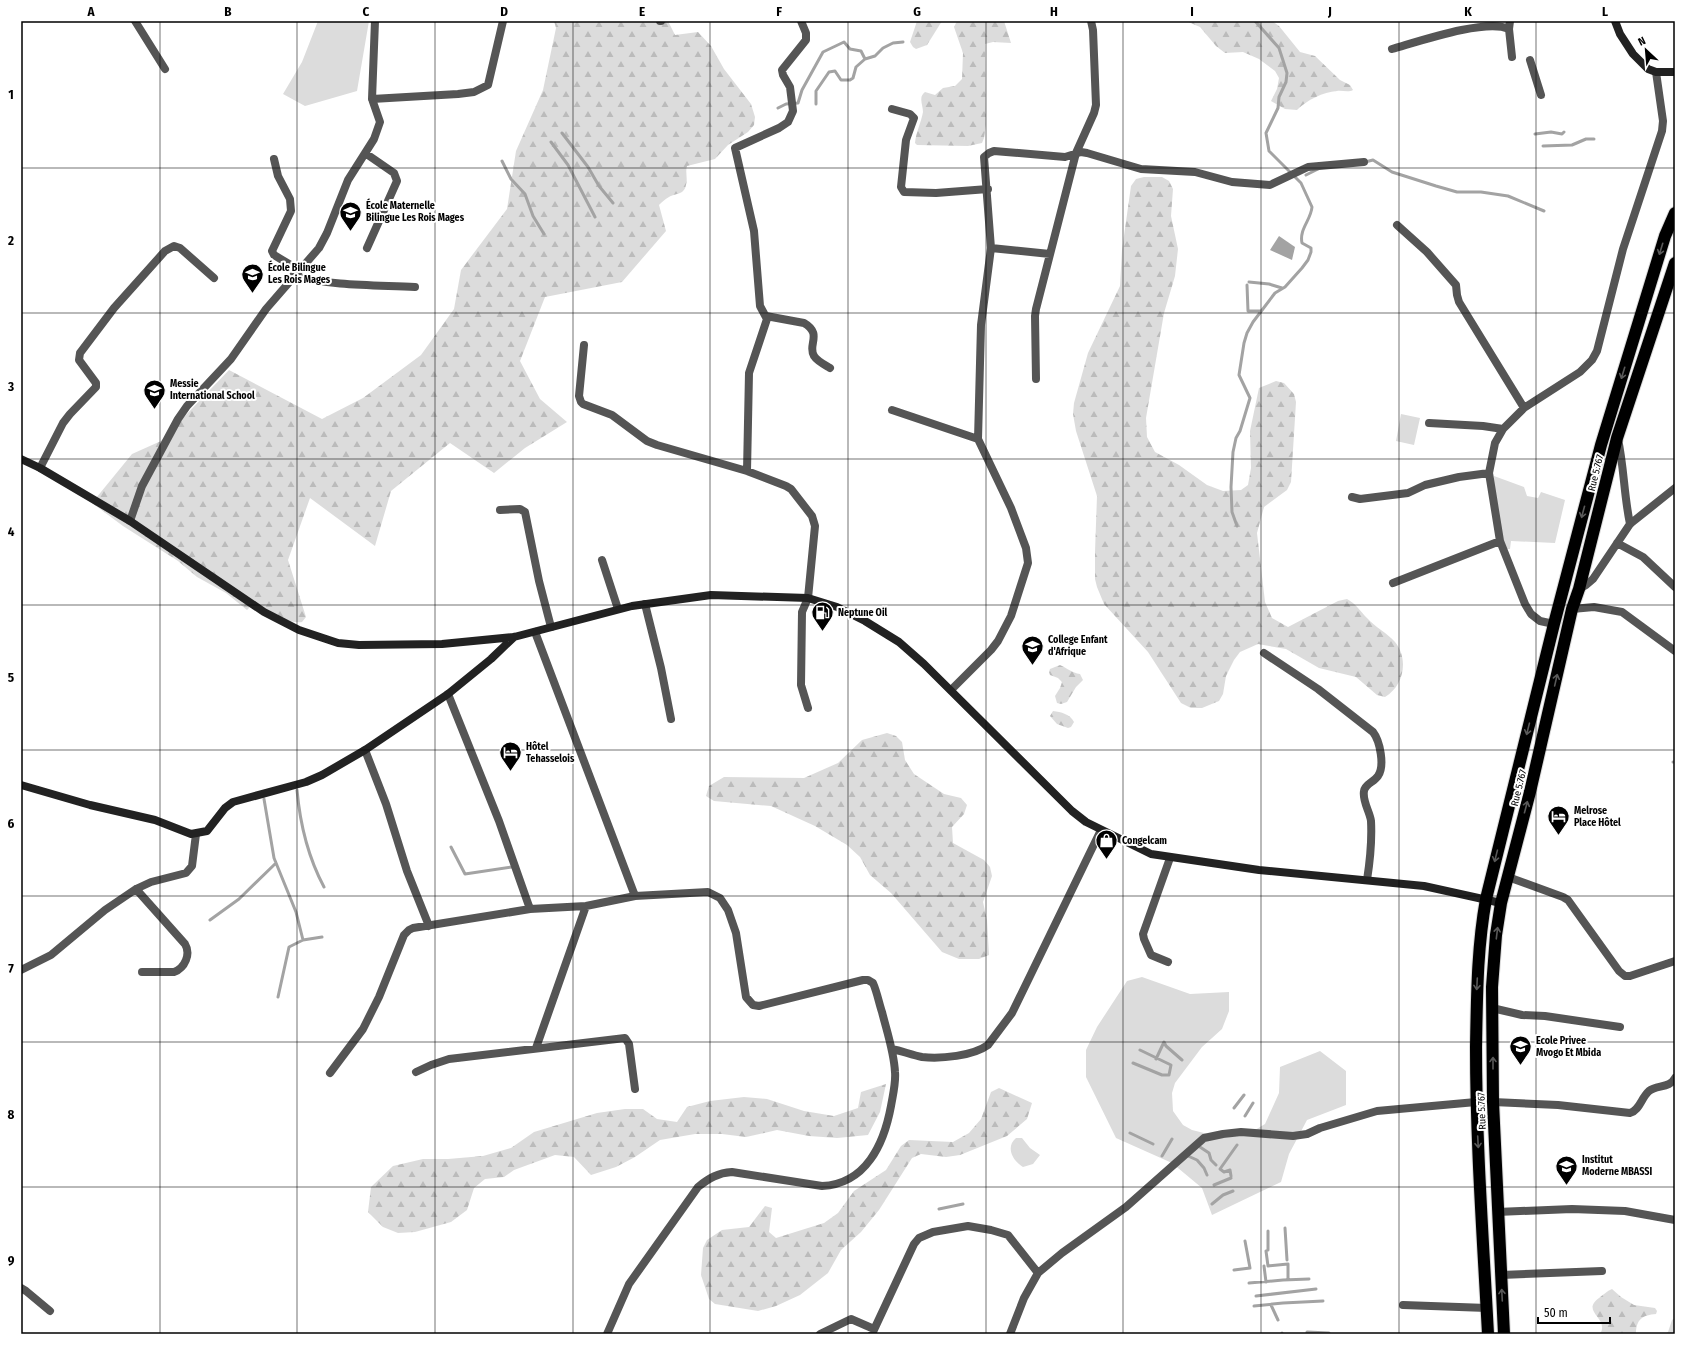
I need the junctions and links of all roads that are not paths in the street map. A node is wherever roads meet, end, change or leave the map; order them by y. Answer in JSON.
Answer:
{"nodes":[{"id":1,"x":135,"y":21,"type":"edge"},
{"id":2,"x":375,"y":21,"type":"edge"},
{"id":3,"x":503,"y":21,"type":"edge"},
{"id":4,"x":801,"y":21,"type":"edge"},
{"id":5,"x":1091,"y":21,"type":"edge"},
{"id":6,"x":1615,"y":21,"type":"edge"},
{"id":7,"x":1510,"y":25,"type":"edge"},
{"id":8,"x":1392,"y":49,"type":"dead end"},
{"id":9,"x":1512,"y":57,"type":"dead end"},
{"id":10,"x":1530,"y":60,"type":"dead end"},
{"id":11,"x":165,"y":70,"type":"dead end"},
{"id":12,"x":1656,"y":72,"type":"junction"},
{"id":13,"x":1675,"y":72,"type":"edge"},
{"id":14,"x":1541,"y":95,"type":"dead end"},
{"id":15,"x":372,"y":99,"type":"junction"},
{"id":16,"x":892,"y":109,"type":"dead end"},
{"id":17,"x":365,"y":153,"type":"junction"},
{"id":18,"x":1076,"y":153,"type":"junction"},
{"id":19,"x":274,"y":159,"type":"dead end"},
{"id":20,"x":1364,"y":162,"type":"dead end"},
{"id":21,"x":988,"y":189,"type":"junction"},
{"id":22,"x":1675,"y":213,"type":"edge"},
{"id":23,"x":1397,"y":225,"type":"dead end"},
{"id":24,"x":367,"y":248,"type":"dead end"},
{"id":25,"x":991,"y":248,"type":"junction"},
{"id":26,"x":1050,"y":254,"type":"junction"},
{"id":27,"x":1675,"y":263,"type":"edge"},
{"id":28,"x":296,"y":273,"type":"junction"},
{"id":29,"x":214,"y":278,"type":"dead end"},
{"id":30,"x":415,"y":287,"type":"dead end"},
{"id":31,"x":766,"y":316,"type":"junction"},
{"id":32,"x":584,"y":345,"type":"dead end"},
{"id":33,"x":830,"y":368,"type":"dead end"},
{"id":34,"x":1036,"y":379,"type":"dead end"},
{"id":35,"x":1524,"y":408,"type":"junction"},
{"id":36,"x":892,"y":410,"type":"dead end"},
{"id":37,"x":1429,"y":423,"type":"dead end"},
{"id":38,"x":1503,"y":429,"type":"junction"},
{"id":39,"x":1617,"y":438,"type":"junction"},
{"id":40,"x":978,"y":439,"type":"junction"},
{"id":41,"x":21,"y":459,"type":"edge"},
{"id":42,"x":40,"y":468,"type":"junction"},
{"id":43,"x":748,"y":471,"type":"junction"},
{"id":44,"x":1489,"y":473,"type":"junction"},
{"id":45,"x":1675,"y":488,"type":"edge"},
{"id":46,"x":1352,"y":497,"type":"dead end"},
{"id":47,"x":500,"y":510,"type":"dead end"},
{"id":48,"x":130,"y":522,"type":"junction"},
{"id":49,"x":1630,"y":524,"type":"junction"},
{"id":50,"x":1500,"y":541,"type":"junction"},
{"id":51,"x":1617,"y":543,"type":"junction"},
{"id":52,"x":602,"y":560,"type":"dead end"},
{"id":53,"x":1393,"y":583,"type":"dead end"},
{"id":54,"x":1675,"y":587,"type":"edge"},
{"id":55,"x":1579,"y":589,"type":"junction"},
{"id":56,"x":808,"y":598,"type":"junction"},
{"id":57,"x":645,"y":604,"type":"junction"},
{"id":58,"x":618,"y":609,"type":"junction"},
{"id":59,"x":1572,"y":609,"type":"junction"},
{"id":60,"x":1554,"y":624,"type":"junction"},
{"id":61,"x":551,"y":627,"type":"junction"},
{"id":62,"x":535,"y":632,"type":"junction"},
{"id":63,"x":514,"y":637,"type":"junction"},
{"id":64,"x":1675,"y":651,"type":"edge"},
{"id":65,"x":1264,"y":653,"type":"dead end"},
{"id":66,"x":951,"y":690,"type":"junction"},
{"id":67,"x":448,"y":694,"type":"junction"},
{"id":68,"x":808,"y":708,"type":"dead end"},
{"id":69,"x":671,"y":719,"type":"dead end"},
{"id":70,"x":365,"y":750,"type":"junction"},
{"id":71,"x":21,"y":785,"type":"edge"},
{"id":72,"x":1101,"y":830,"type":"junction"},
{"id":73,"x":196,"y":834,"type":"junction"},
{"id":74,"x":1170,"y":858,"type":"junction"},
{"id":75,"x":1508,"y":877,"type":"junction"},
{"id":76,"x":1367,"y":880,"type":"junction"},
{"id":77,"x":136,"y":889,"type":"junction"},
{"id":78,"x":635,"y":896,"type":"junction"},
{"id":79,"x":1486,"y":899,"type":"junction"},
{"id":80,"x":1501,"y":903,"type":"junction"},
{"id":81,"x":586,"y":906,"type":"junction"},
{"id":82,"x":530,"y":909,"type":"junction"},
{"id":83,"x":429,"y":926,"type":"junction"},
{"id":84,"x":1675,"y":961,"type":"edge"},
{"id":85,"x":1168,"y":962,"type":"dead end"},
{"id":86,"x":21,"y":970,"type":"edge"},
{"id":87,"x":142,"y":972,"type":"dead end"},
{"id":88,"x":1492,"y":1008,"type":"junction"},
{"id":89,"x":1620,"y":1027,"type":"dead end"},
{"id":90,"x":536,"y":1048,"type":"junction"},
{"id":91,"x":892,"y":1049,"type":"junction"},
{"id":92,"x":416,"y":1072,"type":"dead end"},
{"id":93,"x":330,"y":1073,"type":"dead end"},
{"id":94,"x":1675,"y":1078,"type":"edge"},
{"id":95,"x":635,"y":1089,"type":"dead end"},
{"id":96,"x":1476,"y":1102,"type":"junction"},
{"id":97,"x":1493,"y":1102,"type":"junction"},
{"id":98,"x":1497,"y":1212,"type":"junction"},
{"id":99,"x":1675,"y":1220,"type":"edge"},
{"id":100,"x":1602,"y":1271,"type":"dead end"},
{"id":101,"x":1038,"y":1273,"type":"junction"},
{"id":102,"x":1501,"y":1275,"type":"junction"},
{"id":103,"x":21,"y":1288,"type":"edge"},
{"id":104,"x":1404,"y":1305,"type":"dead end"},
{"id":105,"x":1487,"y":1308,"type":"junction"},
{"id":106,"x":50,"y":1311,"type":"dead end"},
{"id":107,"x":873,"y":1331,"type":"edge"},
{"id":108,"x":607,"y":1334,"type":"edge"},
{"id":109,"x":820,"y":1334,"type":"edge"},
{"id":110,"x":1010,"y":1334,"type":"edge"},
{"id":111,"x":1488,"y":1334,"type":"edge"},
{"id":112,"x":1504,"y":1334,"type":"edge"}],
"edges":[{"from":1,"to":11,"type":"street"},
{"from":2,"to":15,"type":"street"},
{"from":3,"to":15,"type":"street"},
{"from":4,"to":31,"type":"street"},
{"from":5,"to":18,"type":"street"},
{"from":6,"to":12,"type":"main road"},
{"from":7,"to":8,"type":"street"},
{"from":7,"to":9,"type":"street"},
{"from":10,"to":14,"type":"street"},
{"from":12,"to":13,"type":"main road"},
{"from":12,"to":35,"type":"street"},
{"from":15,"to":17,"type":"street"},
{"from":16,"to":21,"type":"street"},
{"from":17,"to":24,"type":"street"},
{"from":17,"to":28,"type":"street"},
{"from":18,"to":20,"type":"street"},
{"from":18,"to":21,"type":"street"},
{"from":18,"to":26,"type":"street"},
{"from":19,"to":28,"type":"street"},
{"from":21,"to":25,"type":"street"},
{"from":22,"to":60,"type":"highway","one_way":true},
{"from":23,"to":35,"type":"street"},
{"from":25,"to":26,"type":"street"},
{"from":25,"to":40,"type":"street"},
{"from":26,"to":34,"type":"street"},
{"from":27,"to":39,"type":"highway","name":"Rue 5.767"},
{"from":28,"to":30,"type":"street"},
{"from":28,"to":48,"type":"street"},
{"from":29,"to":42,"type":"street"},
{"from":31,"to":33,"type":"street"},
{"from":31,"to":43,"type":"street"},
{"from":32,"to":43,"type":"street"},
{"from":35,"to":38,"type":"street"},
{"from":36,"to":40,"type":"street"},
{"from":37,"to":38,"type":"street"},
{"from":38,"to":44,"type":"street"},
{"from":39,"to":49,"type":"street"},
{"from":39,"to":55,"type":"highway","name":"Rue 5.767"},
{"from":40,"to":66,"type":"street"},
{"from":41,"to":42,"type":"main road"},
{"from":42,"to":48,"type":"main road"},
{"from":43,"to":56,"type":"street"},
{"from":44,"to":46,"type":"street"},
{"from":44,"to":50,"type":"street"},
{"from":45,"to":49,"type":"street"},
{"from":47,"to":61,"type":"street"},
{"from":48,"to":63,"type":"main road"},
{"from":49,"to":51,"type":"street"},
{"from":50,"to":53,"type":"street"},
{"from":50,"to":60,"type":"street"},
{"from":51,"to":54,"type":"street"},
{"from":51,"to":55,"type":"street"},
{"from":52,"to":58,"type":"street"},
{"from":55,"to":59,"type":"highway","name":"Rue 5.767"},
{"from":56,"to":57,"type":"main road"},
{"from":56,"to":66,"type":"main road"},
{"from":56,"to":68,"type":"street"},
{"from":57,"to":58,"type":"main road"},
{"from":57,"to":69,"type":"street"},
{"from":58,"to":61,"type":"main road"},
{"from":59,"to":64,"type":"street"},
{"from":75,"to":59,"type":"highway","name":"Rue 5.767","one_way":true},
{"from":60,"to":79,"type":"highway","one_way":true},
{"from":61,"to":62,"type":"main road"},
{"from":62,"to":63,"type":"main road"},
{"from":62,"to":78,"type":"street"},
{"from":63,"to":67,"type":"main road"},
{"from":65,"to":76,"type":"street"},
{"from":66,"to":72,"type":"main road"},
{"from":67,"to":70,"type":"main road"},
{"from":67,"to":82,"type":"street"},
{"from":70,"to":73,"type":"main road"},
{"from":70,"to":83,"type":"street"},
{"from":71,"to":73,"type":"main road"},
{"from":72,"to":74,"type":"main road"},
{"from":72,"to":91,"type":"street"},
{"from":73,"to":77,"type":"street"},
{"from":74,"to":76,"type":"main road"},
{"from":74,"to":85,"type":"street"},
{"from":75,"to":80,"type":"highway","name":"Rue 5.767"},
{"from":75,"to":84,"type":"street"},
{"from":76,"to":79,"type":"main road"},
{"from":77,"to":86,"type":"street"},
{"from":77,"to":87,"type":"street"},
{"from":78,"to":81,"type":"street"},
{"from":78,"to":91,"type":"street"},
{"from":79,"to":80,"type":"main road"},
{"from":79,"to":96,"type":"highway","one_way":true},
{"from":88,"to":80,"type":"highway","name":"Rue 5.767","one_way":true},
{"from":81,"to":82,"type":"street"},
{"from":81,"to":90,"type":"street"},
{"from":82,"to":83,"type":"street"},
{"from":83,"to":93,"type":"street"},
{"from":88,"to":89,"type":"street"},
{"from":97,"to":88,"type":"highway","name":"Rue 5.767","one_way":true},
{"from":90,"to":92,"type":"street"},
{"from":90,"to":95,"type":"street"},
{"from":91,"to":108,"type":"street"},
{"from":94,"to":97,"type":"street"},
{"from":96,"to":101,"type":"street"},
{"from":96,"to":105,"type":"highway","one_way":true},
{"from":97,"to":98,"type":"highway","name":"Rue 5.767"},
{"from":98,"to":99,"type":"street"},
{"from":98,"to":102,"type":"highway","name":"Rue 5.767"},
{"from":100,"to":102,"type":"street"},
{"from":101,"to":107,"type":"street"},
{"from":101,"to":110,"type":"street"},
{"from":112,"to":102,"type":"highway","name":"Rue 5.767","one_way":true},
{"from":103,"to":106,"type":"street"},
{"from":104,"to":105,"type":"street"},
{"from":105,"to":111,"type":"highway"},
{"from":107,"to":109,"type":"street"}]}
